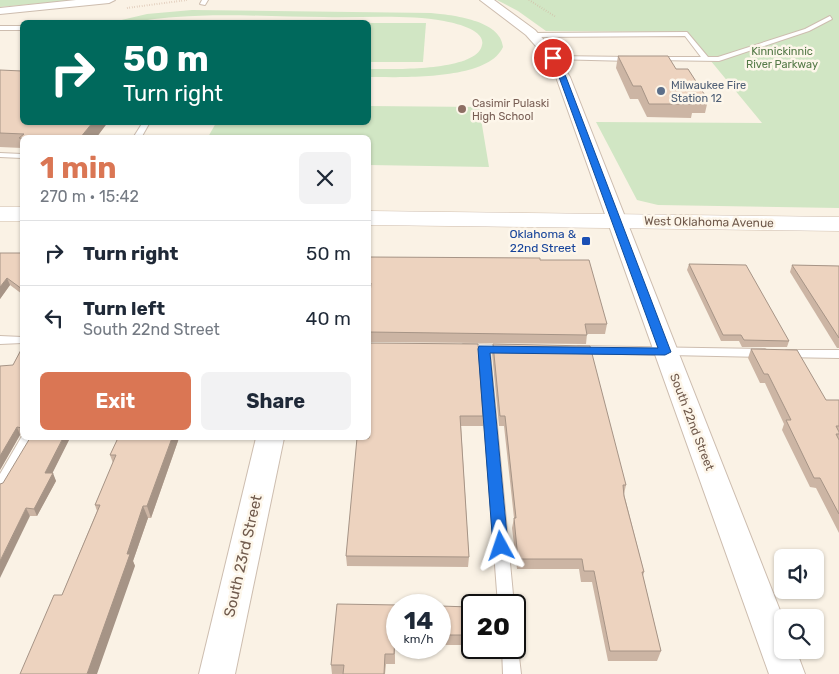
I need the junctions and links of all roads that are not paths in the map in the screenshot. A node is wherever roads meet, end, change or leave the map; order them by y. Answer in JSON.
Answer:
{"nodes":[{"id":1,"x":108,"y":0,"type":"edge"},
{"id":2,"x":486,"y":0,"type":"edge"},
{"id":3,"x":0,"y":11,"type":"edge"},
{"id":4,"x":830,"y":18,"type":"dead end"},
{"id":5,"x":0,"y":28,"type":"edge"},
{"id":6,"x":20,"y":28,"type":"edge"},
{"id":7,"x":535,"y":35,"type":"junction"},
{"id":8,"x":553,"y":58,"type":"junction"},
{"id":9,"x":634,"y":59,"type":"edge"},
{"id":10,"x":644,"y":59,"type":"edge"},
{"id":11,"x":706,"y":59,"type":"junction"},
{"id":12,"x":0,"y":155,"type":"edge"},
{"id":13,"x":20,"y":156,"type":"edge"},
{"id":14,"x":0,"y":214,"type":"edge"},
{"id":15,"x":20,"y":214,"type":"edge"},
{"id":16,"x":371,"y":218,"type":"edge"},
{"id":17,"x":615,"y":221,"type":"junction"},
{"id":18,"x":839,"y":224,"type":"edge"},
{"id":19,"x":0,"y":340,"type":"edge"},
{"id":20,"x":20,"y":340,"type":"edge"},
{"id":21,"x":455,"y":348,"type":"edge"},
{"id":22,"x":484,"y":349,"type":"junction"},
{"id":23,"x":522,"y":349,"type":"edge"},
{"id":24,"x":570,"y":350,"type":"edge"},
{"id":25,"x":665,"y":352,"type":"junction"},
{"id":26,"x":839,"y":354,"type":"edge"},
{"id":27,"x":27,"y":440,"type":"edge"},
{"id":28,"x":270,"y":440,"type":"edge"},
{"id":29,"x":0,"y":486,"type":"edge"},
{"id":30,"x":505,"y":594,"type":"edge"},
{"id":31,"x":511,"y":659,"type":"edge"},
{"id":32,"x":217,"y":674,"type":"edge"},
{"id":33,"x":512,"y":674,"type":"edge"},
{"id":34,"x":787,"y":674,"type":"edge"}],
"edges":[{"from":1,"to":3,"type":"street"},
{"from":2,"to":7,"type":"street","name":"South 22nd Street"},
{"from":4,"to":11,"type":"lane"},
{"from":5,"to":6,"type":"lane"},
{"from":7,"to":8,"type":"street","name":"South 22nd Street"},
{"from":7,"to":11,"type":"lane"},
{"from":8,"to":9,"type":"lane"},
{"from":8,"to":17,"type":"street","name":"South 22nd Street"},
{"from":10,"to":11,"type":"lane"},
{"from":12,"to":13,"type":"lane"},
{"from":14,"to":15,"type":"main road"},
{"from":16,"to":17,"type":"main road","name":"West Oklahoma Avenue"},
{"from":17,"to":18,"type":"main road","name":"West Oklahoma Avenue"},
{"from":17,"to":25,"type":"street","name":"South 22nd Street"},
{"from":19,"to":20,"type":"lane"},
{"from":21,"to":22,"type":"lane"},
{"from":22,"to":23,"type":"lane"},
{"from":22,"to":30,"type":"lane"},
{"from":24,"to":25,"type":"lane"},
{"from":25,"to":26,"type":"lane"},
{"from":25,"to":34,"type":"street","name":"South 22nd Street"},
{"from":27,"to":29,"type":"lane"},
{"from":28,"to":32,"type":"street","name":"South 23rd Street"},
{"from":31,"to":33,"type":"lane"}]}
